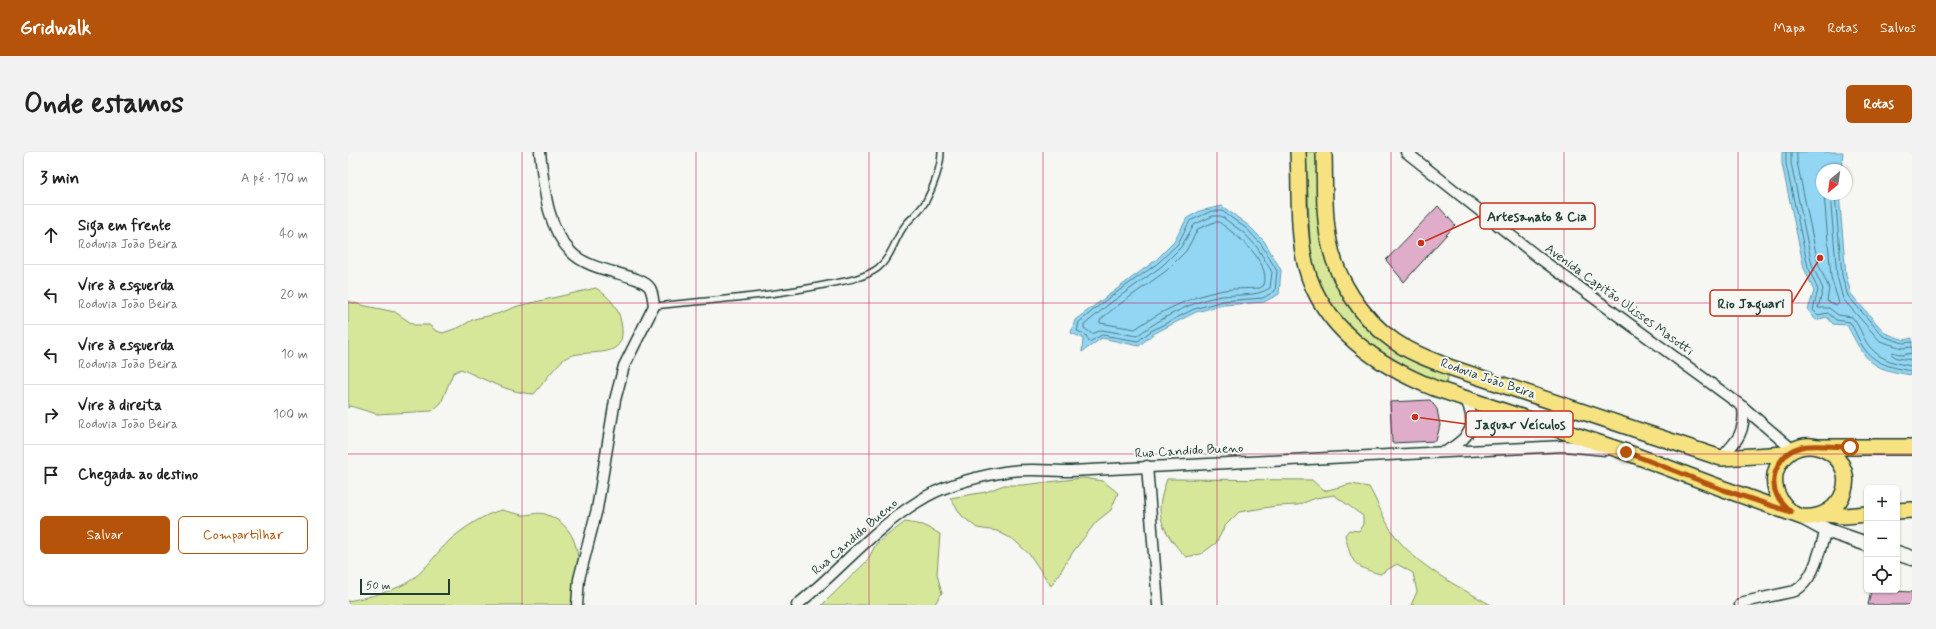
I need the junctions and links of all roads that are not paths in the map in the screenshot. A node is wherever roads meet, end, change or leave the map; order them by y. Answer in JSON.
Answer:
{"nodes":[{"id":1,"x":540,"y":152,"type":"edge"},
{"id":2,"x":941,"y":152,"type":"edge"},
{"id":3,"x":1298,"y":152,"type":"edge"},
{"id":4,"x":1324,"y":152,"type":"edge"},
{"id":5,"x":1406,"y":152,"type":"edge"},
{"id":6,"x":654,"y":306,"type":"junction"},
{"id":7,"x":1466,"y":399,"type":"junction"},
{"id":8,"x":1743,"y":408,"type":"junction"},
{"id":9,"x":1817,"y":447,"type":"junction"},
{"id":10,"x":1912,"y":447,"type":"edge"},
{"id":11,"x":1446,"y":451,"type":"junction"},
{"id":12,"x":1626,"y":452,"type":"junction"},
{"id":13,"x":1790,"y":452,"type":"junction"},
{"id":14,"x":1721,"y":458,"type":"junction"},
{"id":15,"x":1147,"y":466,"type":"junction"},
{"id":16,"x":1912,"y":510,"type":"edge"},
{"id":17,"x":1900,"y":511,"type":"edge"},
{"id":18,"x":1797,"y":514,"type":"junction"},
{"id":19,"x":1825,"y":514,"type":"junction"},
{"id":20,"x":1864,"y":514,"type":"edge"},
{"id":21,"x":1845,"y":516,"type":"junction"},
{"id":22,"x":1826,"y":530,"type":"junction"},
{"id":23,"x":1853,"y":539,"type":"junction"},
{"id":24,"x":1864,"y":543,"type":"edge"},
{"id":25,"x":1900,"y":554,"type":"edge"},
{"id":26,"x":1912,"y":558,"type":"edge"},
{"id":27,"x":577,"y":605,"type":"edge"},
{"id":28,"x":797,"y":605,"type":"edge"},
{"id":29,"x":1158,"y":605,"type":"edge"},
{"id":30,"x":1740,"y":605,"type":"edge"}],
"edges":[{"from":1,"to":6,"type":"street"},
{"from":2,"to":6,"type":"lane"},
{"from":3,"to":7,"type":"main road","name":"Rodovia João Beira"},
{"from":4,"to":14,"type":"main road","name":"Rodovia João Beira"},
{"from":5,"to":8,"type":"street","name":"Avenida Capitão Ulisses Masotti"},
{"from":6,"to":27,"type":"street"},
{"from":7,"to":11,"type":"street"},
{"from":7,"to":12,"type":"main road","name":"Rodovia João Beira"},
{"from":8,"to":13,"type":"street","name":"Avenida Capitão Ulisses Masotti"},
{"from":8,"to":14,"type":"street"},
{"from":9,"to":10,"type":"main road","name":"Rodovia João Beira"},
{"from":9,"to":13,"type":"main road","name":"Rodovia João Beira"},
{"from":9,"to":19,"type":"main road"},
{"from":11,"to":12,"type":"street","name":"Rua Candido Bueno"},
{"from":11,"to":15,"type":"street","name":"Rua Candido Bueno"},
{"from":12,"to":18,"type":"main road","name":"Rodovia João Beira"},
{"from":13,"to":14,"type":"main road","name":"Rodovia João Beira"},
{"from":13,"to":18,"type":"main road"},
{"from":15,"to":28,"type":"street","name":"Rua Candido Bueno"},
{"from":15,"to":29,"type":"street"},
{"from":16,"to":17,"type":"main road"},
{"from":18,"to":19,"type":"main road","name":"Rodovia João Beira"},
{"from":18,"to":22,"type":"main road"},
{"from":19,"to":21,"type":"main road","name":"Rodovia João Beira"},
{"from":20,"to":21,"type":"main road","name":"Rodovia João Beira"},
{"from":21,"to":23,"type":"main road"},
{"from":22,"to":23,"type":"main road"},
{"from":22,"to":30,"type":"street"},
{"from":23,"to":24,"type":"main road"},
{"from":25,"to":26,"type":"main road"}]}
